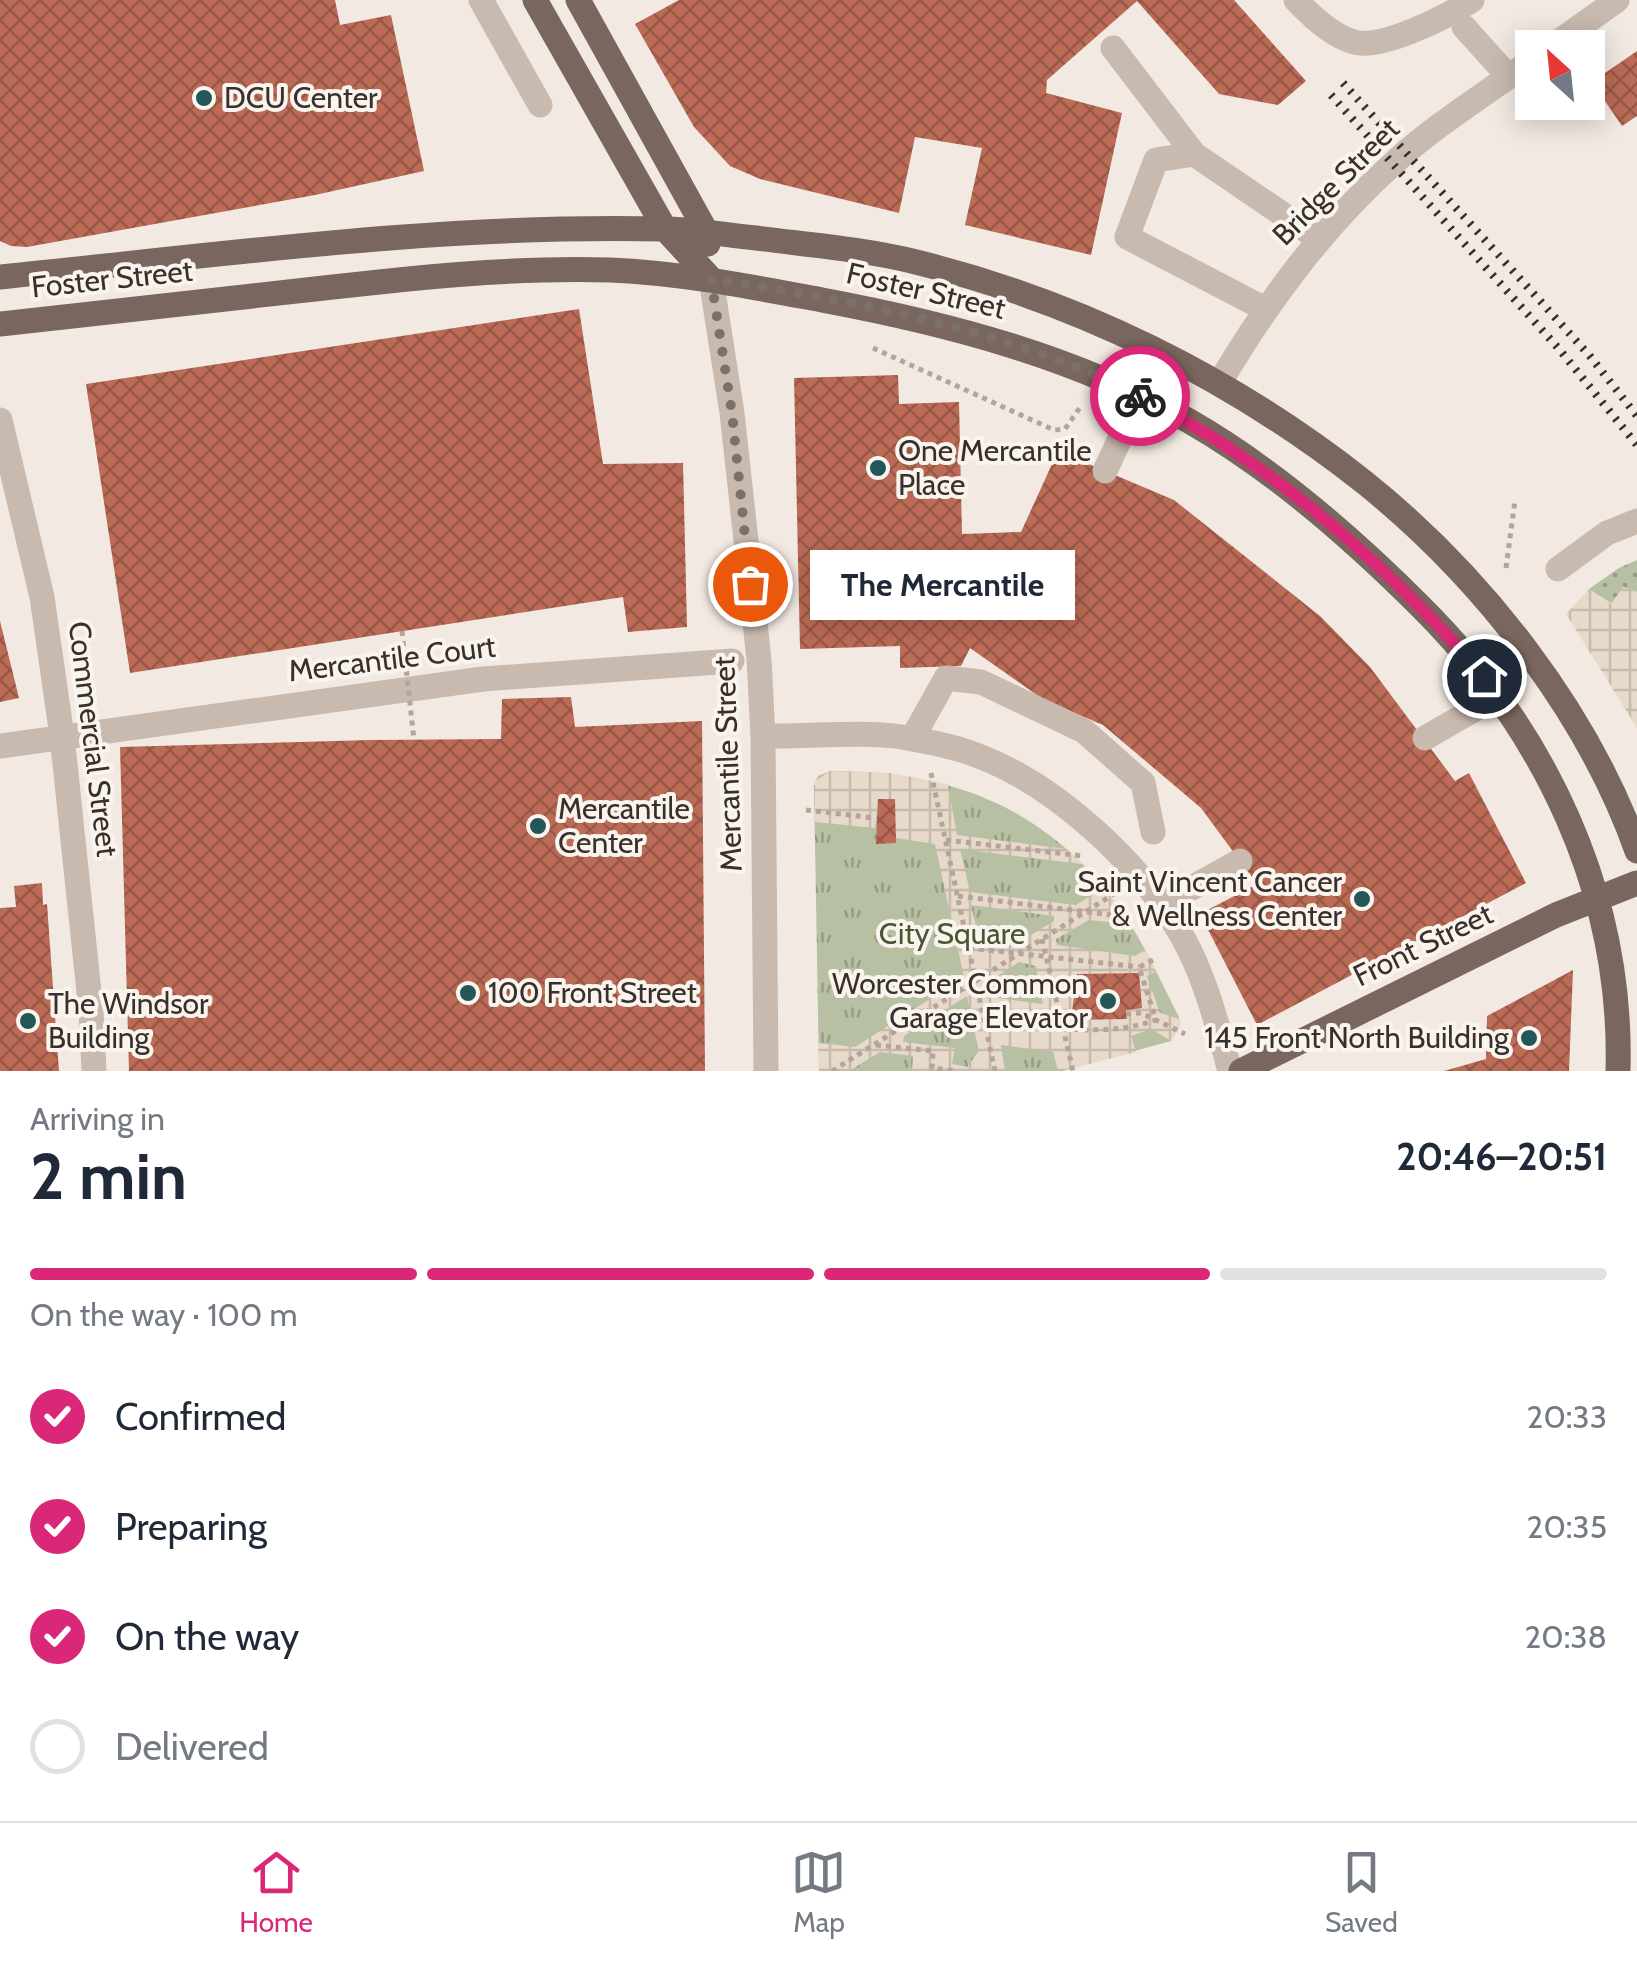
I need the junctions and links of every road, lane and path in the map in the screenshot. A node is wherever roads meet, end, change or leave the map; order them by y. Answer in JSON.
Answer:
{"nodes":[{"id":1,"x":481,"y":0,"type":"edge"},
{"id":2,"x":535,"y":0,"type":"edge"},
{"id":3,"x":578,"y":0,"type":"edge"},
{"id":4,"x":1296,"y":0,"type":"edge"},
{"id":5,"x":1472,"y":0,"type":"edge"},
{"id":6,"x":1616,"y":0,"type":"edge"},
{"id":7,"x":1464,"y":27,"type":"dead end"},
{"id":8,"x":1575,"y":30,"type":"edge"},
{"id":9,"x":1113,"y":48,"type":"dead end"},
{"id":10,"x":1515,"y":73,"type":"edge"},
{"id":11,"x":1509,"y":77,"type":"junction"},
{"id":12,"x":540,"y":105,"type":"dead end"},
{"id":13,"x":1194,"y":154,"type":"junction"},
{"id":14,"x":665,"y":228,"type":"junction"},
{"id":15,"x":707,"y":233,"type":"junction"},
{"id":16,"x":1320,"y":238,"type":"junction"},
{"id":17,"x":0,"y":277,"type":"edge"},
{"id":18,"x":711,"y":279,"type":"junction"},
{"id":19,"x":1265,"y":309,"type":"junction"},
{"id":20,"x":0,"y":324,"type":"edge"},
{"id":21,"x":873,"y":348,"type":"dead end"},
{"id":22,"x":1220,"y":382,"type":"junction"},
{"id":23,"x":1143,"y":398,"type":"junction"},
{"id":24,"x":1081,"y":406,"type":"dead end"},
{"id":25,"x":0,"y":420,"type":"edge"},
{"id":26,"x":1104,"y":471,"type":"dead end"},
{"id":27,"x":1515,"y":500,"type":"dead end"},
{"id":28,"x":1637,"y":522,"type":"edge"},
{"id":29,"x":1506,"y":568,"type":"dead end"},
{"id":30,"x":1558,"y":569,"type":"dead end"},
{"id":31,"x":402,"y":631,"type":"dead end"},
{"id":32,"x":732,"y":661,"type":"dead end"},
{"id":33,"x":1498,"y":696,"type":"junction"},
{"id":34,"x":62,"y":736,"type":"junction"},
{"id":35,"x":764,"y":736,"type":"junction"},
{"id":36,"x":1425,"y":738,"type":"dead end"},
{"id":37,"x":912,"y":739,"type":"junction"},
{"id":38,"x":414,"y":740,"type":"dead end"},
{"id":39,"x":0,"y":746,"type":"edge"},
{"id":40,"x":932,"y":773,"type":"dead end"},
{"id":41,"x":806,"y":810,"type":"dead end"},
{"id":42,"x":875,"y":818,"type":"dead end"},
{"id":43,"x":1153,"y":832,"type":"dead end"},
{"id":44,"x":946,"y":840,"type":"junction"},
{"id":45,"x":1637,"y":852,"type":"edge"},
{"id":46,"x":1086,"y":856,"type":"dead end"},
{"id":47,"x":1240,"y":861,"type":"dead end"},
{"id":48,"x":1637,"y":883,"type":"edge"},
{"id":49,"x":1117,"y":892,"type":"dead end"},
{"id":50,"x":958,"y":896,"type":"junction"},
{"id":51,"x":1599,"y":898,"type":"junction"},
{"id":52,"x":1161,"y":906,"type":"junction"},
{"id":53,"x":1084,"y":912,"type":"junction"},
{"id":54,"x":1136,"y":918,"type":"dead end"},
{"id":55,"x":1042,"y":939,"type":"junction"},
{"id":56,"x":969,"y":948,"type":"junction"},
{"id":57,"x":1018,"y":954,"type":"junction"},
{"id":58,"x":1046,"y":957,"type":"junction"},
{"id":59,"x":1158,"y":958,"type":"dead end"},
{"id":60,"x":1139,"y":967,"type":"junction"},
{"id":61,"x":976,"y":980,"type":"junction"},
{"id":62,"x":1126,"y":1014,"type":"dead end"},
{"id":63,"x":984,"y":1019,"type":"junction"},
{"id":64,"x":1156,"y":1020,"type":"junction"},
{"id":65,"x":1063,"y":1029,"type":"junction"},
{"id":66,"x":1185,"y":1034,"type":"dead end"},
{"id":67,"x":873,"y":1045,"type":"junction"},
{"id":68,"x":94,"y":1071,"type":"edge"},
{"id":69,"x":766,"y":1071,"type":"edge"},
{"id":70,"x":832,"y":1071,"type":"edge"},
{"id":71,"x":956,"y":1071,"type":"edge"},
{"id":72,"x":995,"y":1071,"type":"edge"},
{"id":73,"x":1073,"y":1071,"type":"edge"},
{"id":74,"x":1230,"y":1071,"type":"edge"},
{"id":75,"x":1241,"y":1071,"type":"edge"},
{"id":76,"x":1618,"y":1071,"type":"edge"}],
"edges":[{"from":1,"to":12,"type":"street"},
{"from":2,"to":14,"type":"main road"},
{"from":3,"to":15,"type":"main road"},
{"from":4,"to":5,"type":"street"},
{"from":6,"to":8,"type":"street"},
{"from":7,"to":11,"type":"street"},
{"from":9,"to":13,"type":"street"},
{"from":10,"to":11,"type":"street","name":"Bridge Street"},
{"from":11,"to":16,"type":"street","name":"Bridge Street"},
{"from":13,"to":16,"type":"street"},
{"from":13,"to":19,"type":"street"},
{"from":14,"to":15,"type":"main road","name":"Foster Street"},
{"from":14,"to":17,"type":"main road","name":"Foster Street"},
{"from":14,"to":18,"type":"main road"},
{"from":15,"to":18,"type":"main road"},
{"from":15,"to":22,"type":"main road","name":"Foster Street"},
{"from":16,"to":19,"type":"street","name":"Bridge Street"},
{"from":18,"to":20,"type":"main road","name":"Foster Street"},
{"from":18,"to":23,"type":"main road","name":"Foster Street"},
{"from":18,"to":35,"type":"street","name":"Mercantile Street"},
{"from":19,"to":22,"type":"street","name":"Bridge Street"},
{"from":21,"to":24,"type":"path"},
{"from":22,"to":45,"type":"main road","name":"Foster Street"},
{"from":23,"to":26,"type":"street"},
{"from":23,"to":33,"type":"main road","name":"Foster Street"},
{"from":25,"to":34,"type":"street","name":"Commercial Street"},
{"from":27,"to":29,"type":"path"},
{"from":28,"to":30,"type":"street"},
{"from":31,"to":38,"type":"path","bridge":true},
{"from":32,"to":34,"type":"street","name":"Mercantile Court"},
{"from":33,"to":36,"type":"street"},
{"from":33,"to":51,"type":"main road","name":"Foster Street"},
{"from":34,"to":39,"type":"street","name":"Mercantile Court"},
{"from":34,"to":68,"type":"street","name":"Commercial Street"},
{"from":35,"to":37,"type":"street"},
{"from":35,"to":69,"type":"street","name":"Mercantile Street"},
{"from":37,"to":43,"type":"street"},
{"from":37,"to":52,"type":"street"},
{"from":40,"to":44,"type":"path"},
{"from":41,"to":42,"type":"path"},
{"from":44,"to":46,"type":"path"},
{"from":44,"to":50,"type":"path"},
{"from":47,"to":52,"type":"street"},
{"from":48,"to":51,"type":"main road","name":"Front Street"},
{"from":49,"to":53,"type":"path"},
{"from":50,"to":53,"type":"path"},
{"from":50,"to":56,"type":"path"},
{"from":51,"to":75,"type":"main road","name":"Front Street"},
{"from":51,"to":76,"type":"main road","name":"Foster Street"},
{"from":52,"to":74,"type":"street"},
{"from":53,"to":54,"type":"path"},
{"from":53,"to":55,"type":"path"},
{"from":55,"to":57,"type":"path"},
{"from":55,"to":58,"type":"path"},
{"from":56,"to":57,"type":"path"},
{"from":56,"to":61,"type":"path"},
{"from":57,"to":58,"type":"path"},
{"from":57,"to":61,"type":"path"},
{"from":58,"to":60,"type":"path"},
{"from":58,"to":65,"type":"path"},
{"from":59,"to":60,"type":"path"},
{"from":60,"to":64,"type":"path"},
{"from":61,"to":63,"type":"path"},
{"from":61,"to":67,"type":"path"},
{"from":62,"to":64,"type":"path"},
{"from":63,"to":65,"type":"path"},
{"from":63,"to":72,"type":"path"},
{"from":64,"to":65,"type":"path"},
{"from":64,"to":66,"type":"path"},
{"from":65,"to":73,"type":"path"},
{"from":67,"to":70,"type":"path"},
{"from":67,"to":71,"type":"path"}]}
